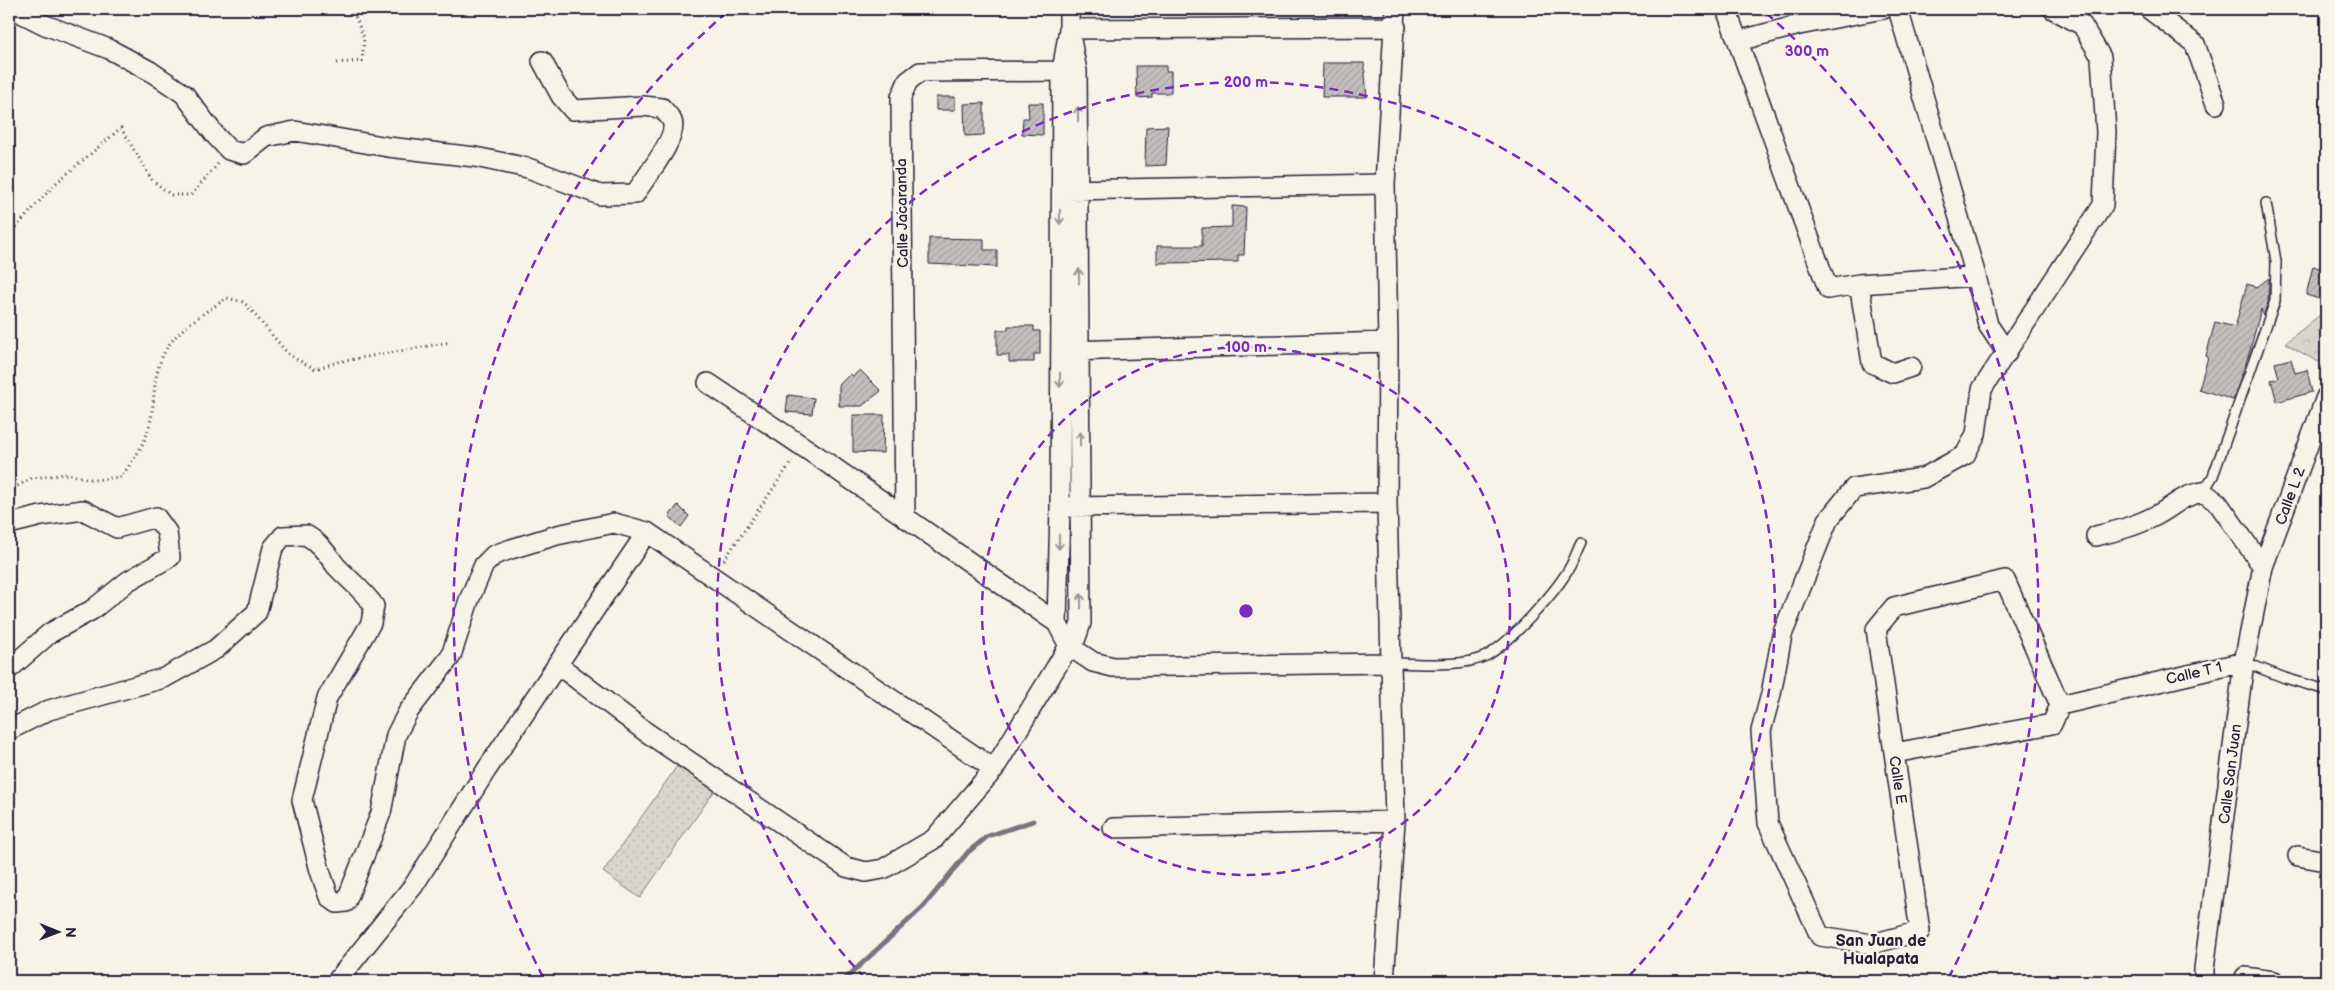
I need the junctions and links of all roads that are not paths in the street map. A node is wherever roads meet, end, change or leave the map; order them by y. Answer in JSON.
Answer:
{"nodes":[{"id":1,"x":13,"y":9,"type":"edge"},
{"id":2,"x":1069,"y":9,"type":"edge"},
{"id":3,"x":1726,"y":9,"type":"edge"},
{"id":4,"x":1883,"y":9,"type":"edge"},
{"id":5,"x":1898,"y":9,"type":"edge"},
{"id":6,"x":2053,"y":9,"type":"edge"},
{"id":7,"x":2149,"y":9,"type":"edge"},
{"id":8,"x":1395,"y":18,"type":"edge"},
{"id":9,"x":1069,"y":29,"type":"junction"},
{"id":10,"x":1738,"y":41,"type":"junction"},
{"id":11,"x":542,"y":61,"type":"dead end"},
{"id":12,"x":1070,"y":71,"type":"junction"},
{"id":13,"x":2216,"y":104,"type":"dead end"},
{"id":14,"x":1385,"y":184,"type":"junction"},
{"id":15,"x":1070,"y":190,"type":"junction"},
{"id":16,"x":2266,"y":203,"type":"dead end"},
{"id":17,"x":1976,"y":276,"type":"junction"},
{"id":18,"x":1859,"y":284,"type":"junction"},
{"id":19,"x":1388,"y":342,"type":"junction"},
{"id":20,"x":1070,"y":351,"type":"junction"},
{"id":21,"x":2007,"y":353,"type":"junction"},
{"id":22,"x":1911,"y":367,"type":"dead end"},
{"id":23,"x":708,"y":383,"type":"dead end"},
{"id":24,"x":2326,"y":397,"type":"edge"},
{"id":25,"x":2203,"y":492,"type":"junction"},
{"id":26,"x":1387,"y":503,"type":"junction"},
{"id":27,"x":1081,"y":506,"type":"junction"},
{"id":28,"x":1060,"y":508,"type":"junction"},
{"id":29,"x":906,"y":518,"type":"junction"},
{"id":30,"x":9,"y":524,"type":"edge"},
{"id":31,"x":647,"y":532,"type":"junction"},
{"id":32,"x":2096,"y":536,"type":"dead end"},
{"id":33,"x":1581,"y":543,"type":"dead end"},
{"id":34,"x":2263,"y":567,"type":"junction"},
{"id":35,"x":1057,"y":623,"type":"junction"},
{"id":36,"x":1069,"y":646,"type":"junction"},
{"id":37,"x":2244,"y":662,"type":"junction"},
{"id":38,"x":1390,"y":663,"type":"junction"},
{"id":39,"x":557,"y":664,"type":"junction"},
{"id":40,"x":9,"y":669,"type":"edge"},
{"id":41,"x":2326,"y":690,"type":"edge"},
{"id":42,"x":2060,"y":705,"type":"junction"},
{"id":43,"x":9,"y":730,"type":"edge"},
{"id":44,"x":1894,"y":753,"type":"junction"},
{"id":45,"x":994,"y":769,"type":"junction"},
{"id":46,"x":1396,"y":821,"type":"junction"},
{"id":47,"x":1113,"y":828,"type":"dead end"},
{"id":48,"x":2298,"y":856,"type":"dead end"},
{"id":49,"x":2326,"y":861,"type":"edge"},
{"id":50,"x":2245,"y":977,"type":"dead end"},
{"id":51,"x":337,"y":981,"type":"edge"},
{"id":52,"x":1384,"y":981,"type":"edge"},
{"id":53,"x":2204,"y":981,"type":"edge"},
{"id":54,"x":2274,"y":981,"type":"edge"}],
"edges":[{"from":1,"to":11,"type":"street"},
{"from":2,"to":9,"type":"street"},
{"from":3,"to":10,"type":"street"},
{"from":4,"to":10,"type":"street"},
{"from":5,"to":17,"type":"street"},
{"from":6,"to":21,"type":"street"},
{"from":7,"to":13,"type":"street"},
{"from":8,"to":9,"type":"street"},
{"from":8,"to":14,"type":"street"},
{"from":9,"to":12,"type":"street"},
{"from":10,"to":18,"type":"street"},
{"from":12,"to":15,"type":"street"},
{"from":12,"to":29,"type":"street","name":"Calle Jacaranda"},
{"from":14,"to":15,"type":"street"},
{"from":14,"to":19,"type":"street"},
{"from":15,"to":20,"type":"street"},
{"from":16,"to":25,"type":"lane"},
{"from":17,"to":18,"type":"street"},
{"from":17,"to":21,"type":"street"},
{"from":18,"to":22,"type":"street"},
{"from":19,"to":20,"type":"street"},
{"from":19,"to":26,"type":"street"},
{"from":27,"to":20,"type":"street","one_way":true},
{"from":20,"to":28,"type":"street","one_way":true},
{"from":21,"to":44,"type":"street","name":"Calle E"},
{"from":23,"to":29,"type":"street"},
{"from":24,"to":34,"type":"street","name":"Calle L 2"},
{"from":25,"to":32,"type":"street"},
{"from":25,"to":34,"type":"street"},
{"from":26,"to":27,"type":"street"},
{"from":26,"to":38,"type":"street"},
{"from":27,"to":28,"type":"street"},
{"from":36,"to":27,"type":"street","one_way":true},
{"from":28,"to":35,"type":"street","one_way":true},
{"from":29,"to":35,"type":"street"},
{"from":30,"to":40,"type":"street"},
{"from":31,"to":39,"type":"street"},
{"from":31,"to":43,"type":"street"},
{"from":31,"to":45,"type":"street"},
{"from":33,"to":38,"type":"lane"},
{"from":34,"to":37,"type":"street","name":"Calle San Juan"},
{"from":35,"to":36,"type":"street"},
{"from":36,"to":38,"type":"street"},
{"from":36,"to":45,"type":"street"},
{"from":37,"to":41,"type":"lane"},
{"from":37,"to":42,"type":"street","name":"Calle T 1"},
{"from":37,"to":53,"type":"street","name":"Calle San Juan"},
{"from":38,"to":46,"type":"street"},
{"from":39,"to":45,"type":"street"},
{"from":39,"to":51,"type":"street"},
{"from":42,"to":44,"type":"street"},
{"from":42,"to":44,"type":"street","name":"Calle E"},
{"from":46,"to":47,"type":"street"},
{"from":46,"to":52,"type":"street"},
{"from":48,"to":49,"type":"street"},
{"from":50,"to":54,"type":"street"}]}
